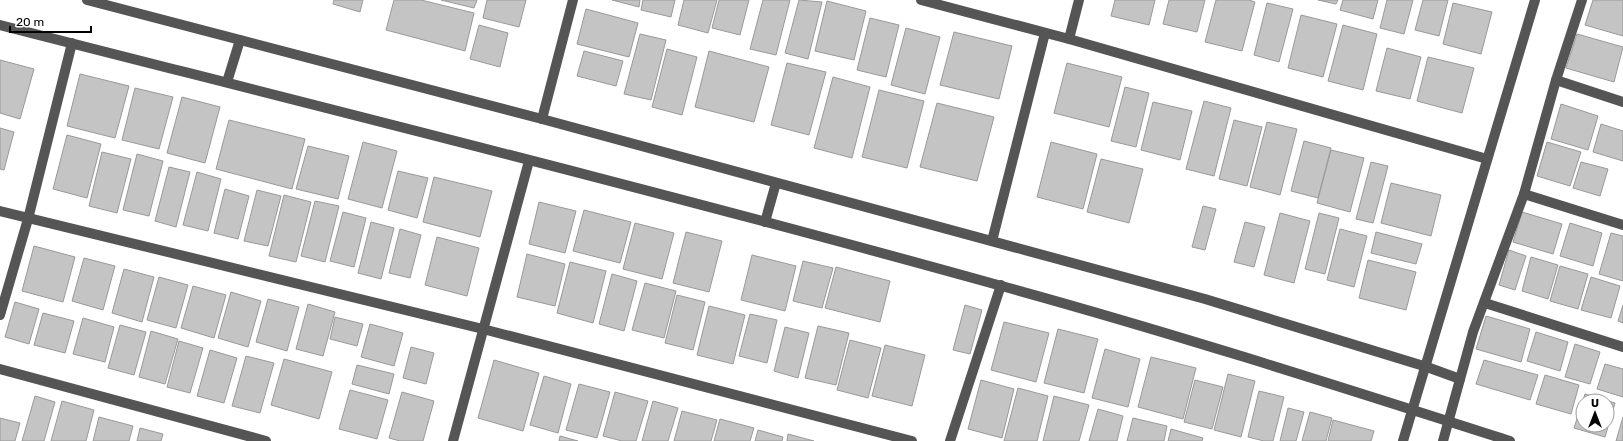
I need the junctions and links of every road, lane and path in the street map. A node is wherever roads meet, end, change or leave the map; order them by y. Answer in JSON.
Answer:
{"nodes":[{"id":1,"x":87,"y":0,"type":"edge"},
{"id":2,"x":573,"y":0,"type":"edge"},
{"id":3,"x":921,"y":0,"type":"edge"},
{"id":4,"x":1079,"y":0,"type":"edge"},
{"id":5,"x":1535,"y":0,"type":"edge"},
{"id":6,"x":1582,"y":0,"type":"edge"},
{"id":7,"x":960,"y":5,"type":"edge"},
{"id":8,"x":0,"y":25,"type":"edge"},
{"id":9,"x":1045,"y":33,"type":"junction"},
{"id":10,"x":1069,"y":39,"type":"junction"},
{"id":11,"x":240,"y":40,"type":"junction"},
{"id":12,"x":72,"y":43,"type":"junction"},
{"id":13,"x":1556,"y":80,"type":"junction"},
{"id":14,"x":227,"y":82,"type":"junction"},
{"id":15,"x":1623,"y":102,"type":"edge"},
{"id":16,"x":542,"y":119,"type":"junction"},
{"id":17,"x":1487,"y":158,"type":"junction"},
{"id":18,"x":529,"y":161,"type":"junction"},
{"id":19,"x":776,"y":183,"type":"junction"},
{"id":20,"x":1524,"y":194,"type":"junction"},
{"id":21,"x":0,"y":211,"type":"edge"},
{"id":22,"x":28,"y":219,"type":"junction"},
{"id":23,"x":765,"y":222,"type":"junction"},
{"id":24,"x":1623,"y":225,"type":"edge"},
{"id":25,"x":992,"y":240,"type":"junction"},
{"id":26,"x":1001,"y":285,"type":"junction"},
{"id":27,"x":1485,"y":303,"type":"junction"},
{"id":28,"x":0,"y":315,"type":"edge"},
{"id":29,"x":483,"y":329,"type":"junction"},
{"id":30,"x":1623,"y":347,"type":"edge"},
{"id":31,"x":1427,"y":367,"type":"junction"},
{"id":32,"x":0,"y":368,"type":"edge"},
{"id":33,"x":1460,"y":379,"type":"junction"},
{"id":34,"x":1414,"y":410,"type":"junction"},
{"id":35,"x":1448,"y":421,"type":"junction"},
{"id":36,"x":266,"y":441,"type":"edge"},
{"id":37,"x":453,"y":441,"type":"edge"},
{"id":38,"x":912,"y":441,"type":"edge"},
{"id":39,"x":950,"y":441,"type":"edge"},
{"id":40,"x":1403,"y":441,"type":"edge"},
{"id":41,"x":1443,"y":441,"type":"edge"},
{"id":42,"x":1510,"y":441,"type":"edge"}],
"edges":[{"from":1,"to":11,"type":"street"},
{"from":2,"to":16,"type":"street"},
{"from":3,"to":7,"type":"street"},
{"from":4,"to":10,"type":"street"},
{"from":5,"to":17,"type":"street"},
{"from":6,"to":13,"type":"street"},
{"from":7,"to":9,"type":"street"},
{"from":8,"to":12,"type":"street"},
{"from":9,"to":10,"type":"street"},
{"from":9,"to":25,"type":"street"},
{"from":10,"to":17,"type":"street"},
{"from":11,"to":14,"type":"street"},
{"from":11,"to":16,"type":"street"},
{"from":12,"to":14,"type":"street"},
{"from":12,"to":22,"type":"street"},
{"from":13,"to":15,"type":"street"},
{"from":13,"to":20,"type":"street"},
{"from":14,"to":18,"type":"street"},
{"from":16,"to":19,"type":"street"},
{"from":17,"to":31,"type":"street"},
{"from":18,"to":23,"type":"street"},
{"from":18,"to":29,"type":"street"},
{"from":19,"to":23,"type":"street"},
{"from":19,"to":25,"type":"street"},
{"from":20,"to":24,"type":"street"},
{"from":20,"to":27,"type":"street"},
{"from":21,"to":22,"type":"street"},
{"from":22,"to":28,"type":"street"},
{"from":22,"to":29,"type":"street"},
{"from":23,"to":26,"type":"street"},
{"from":25,"to":31,"type":"street"},
{"from":26,"to":34,"type":"street"},
{"from":26,"to":39,"type":"street"},
{"from":27,"to":30,"type":"street"},
{"from":27,"to":33,"type":"street"},
{"from":29,"to":37,"type":"street"},
{"from":29,"to":38,"type":"street"},
{"from":31,"to":33,"type":"street"},
{"from":31,"to":34,"type":"street"},
{"from":32,"to":36,"type":"street"},
{"from":33,"to":35,"type":"street"},
{"from":34,"to":35,"type":"street"},
{"from":34,"to":40,"type":"street"},
{"from":35,"to":41,"type":"street"},
{"from":35,"to":42,"type":"street"}]}
